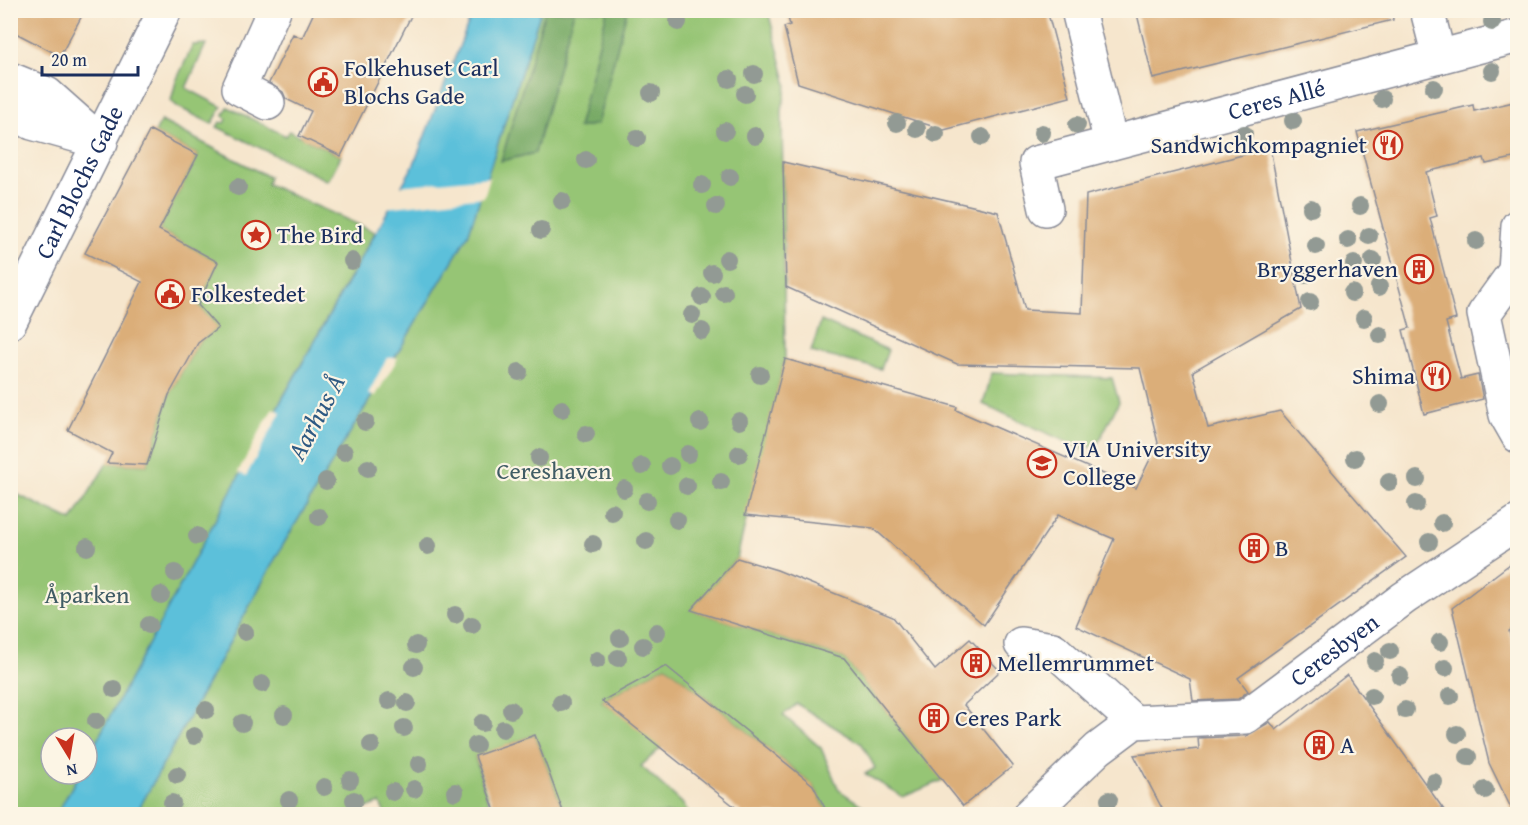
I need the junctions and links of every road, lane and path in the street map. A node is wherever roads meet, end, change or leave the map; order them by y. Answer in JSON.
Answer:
{"nodes":[{"id":1,"x":165,"y":10,"type":"edge"},
{"id":2,"x":274,"y":10,"type":"edge"},
{"id":3,"x":1078,"y":10,"type":"edge"},
{"id":4,"x":1427,"y":10,"type":"edge"},
{"id":5,"x":1518,"y":36,"type":"edge"},
{"id":6,"x":1439,"y":57,"type":"junction"},
{"id":7,"x":10,"y":79,"type":"edge"},
{"id":8,"x":268,"y":103,"type":"dead end"},
{"id":9,"x":10,"y":111,"type":"edge"},
{"id":10,"x":101,"y":142,"type":"junction"},
{"id":11,"x":1111,"y":143,"type":"junction"},
{"id":12,"x":1046,"y":209,"type":"dead end"},
{"id":13,"x":1518,"y":226,"type":"edge"},
{"id":14,"x":10,"y":322,"type":"edge"},
{"id":15,"x":1518,"y":436,"type":"edge"},
{"id":16,"x":1518,"y":522,"type":"edge"},
{"id":17,"x":1021,"y":644,"type":"dead end"},
{"id":18,"x":1134,"y":722,"type":"junction"},
{"id":19,"x":1030,"y":814,"type":"edge"}],
"edges":[{"from":1,"to":10,"type":"street","name":"Carl Blochs Gade"},
{"from":2,"to":8,"type":"street"},
{"from":3,"to":11,"type":"street"},
{"from":4,"to":6,"type":"street"},
{"from":5,"to":6,"type":"street","name":"Ceres Allé"},
{"from":6,"to":11,"type":"street","name":"Ceres Allé"},
{"from":7,"to":10,"type":"street"},
{"from":9,"to":10,"type":"street"},
{"from":10,"to":14,"type":"street","name":"Carl Blochs Gade"},
{"from":11,"to":12,"type":"street","name":"Ceres Allé"},
{"from":13,"to":15,"type":"street"},
{"from":16,"to":18,"type":"street","name":"Ceresbyen"},
{"from":17,"to":18,"type":"street"},
{"from":18,"to":19,"type":"street"}]}
